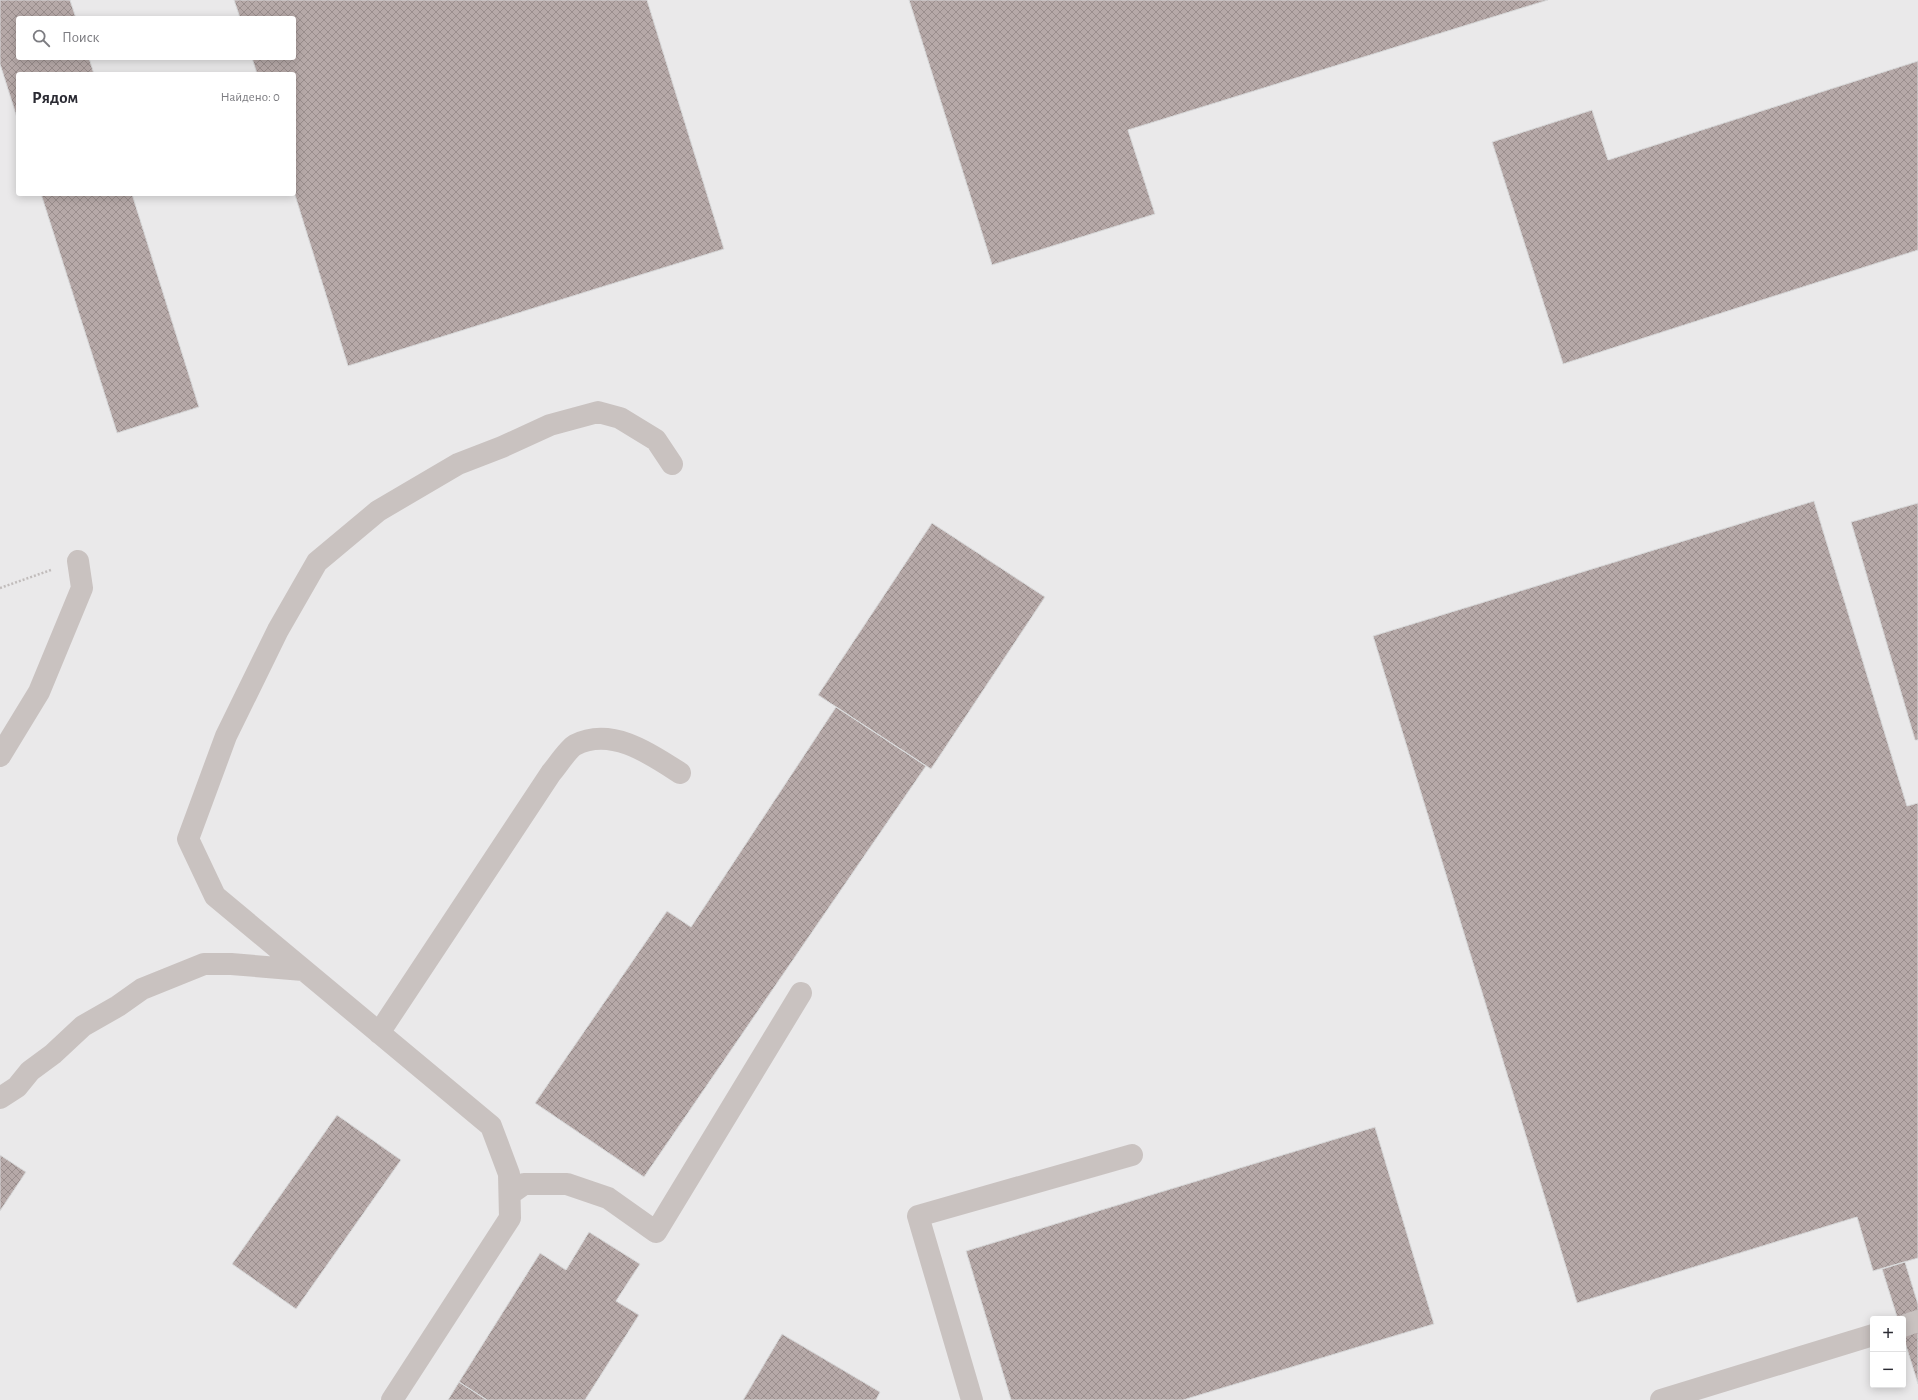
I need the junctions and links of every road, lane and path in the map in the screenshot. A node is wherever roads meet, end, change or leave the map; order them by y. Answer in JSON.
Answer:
{"nodes":[{"id":1,"x":672,"y":464,"type":"dead end"},
{"id":2,"x":78,"y":561,"type":"joint"},
{"id":3,"x":0,"y":588,"type":"edge"},
{"id":4,"x":0,"y":756,"type":"edge"},
{"id":5,"x":680,"y":773,"type":"dead end"},
{"id":6,"x":303,"y":970,"type":"junction"},
{"id":7,"x":801,"y":993,"type":"dead end"},
{"id":8,"x":379,"y":1033,"type":"junction"},
{"id":9,"x":0,"y":1098,"type":"edge"},
{"id":10,"x":1132,"y":1155,"type":"dead end"},
{"id":11,"x":510,"y":1194,"type":"junction"},
{"id":12,"x":1918,"y":1322,"type":"edge"},
{"id":13,"x":1906,"y":1325,"type":"edge"},
{"id":14,"x":1870,"y":1336,"type":"edge"},
{"id":15,"x":392,"y":1400,"type":"edge"},
{"id":16,"x":972,"y":1400,"type":"edge"},
{"id":17,"x":1661,"y":1400,"type":"edge"}],
"edges":[{"from":1,"to":6,"type":"street"},
{"from":2,"to":3,"type":"path"},
{"from":2,"to":4,"type":"street"},
{"from":5,"to":8,"type":"street"},
{"from":6,"to":8,"type":"street"},
{"from":6,"to":9,"type":"street"},
{"from":7,"to":11,"type":"street"},
{"from":8,"to":11,"type":"street"},
{"from":10,"to":16,"type":"street"},
{"from":11,"to":15,"type":"street"},
{"from":12,"to":13,"type":"street"},
{"from":14,"to":17,"type":"street"}]}
